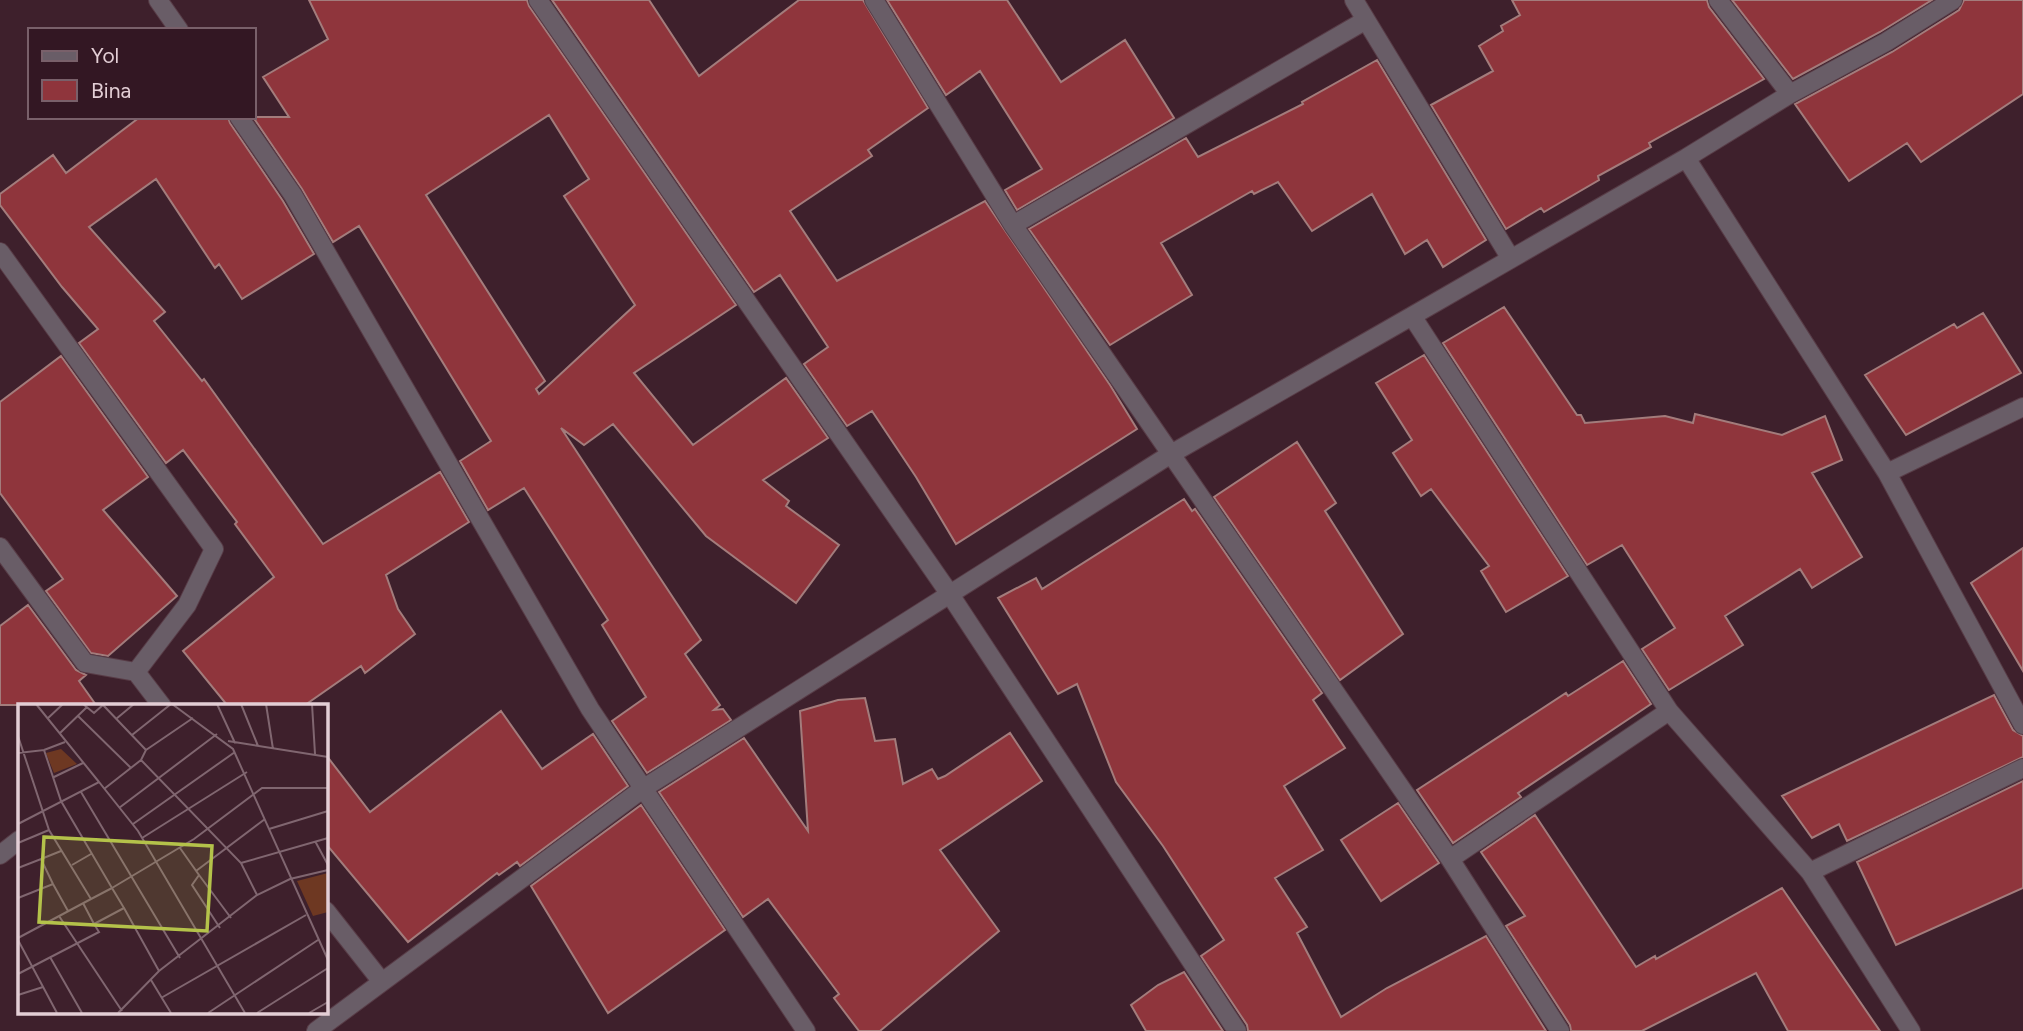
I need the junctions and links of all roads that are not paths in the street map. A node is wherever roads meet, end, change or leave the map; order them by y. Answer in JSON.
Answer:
{"nodes":[{"id":1,"x":158,"y":0,"type":"edge"},
{"id":2,"x":538,"y":0,"type":"edge"},
{"id":3,"x":874,"y":0,"type":"edge"},
{"id":4,"x":1354,"y":0,"type":"edge"},
{"id":5,"x":1718,"y":0,"type":"edge"},
{"id":6,"x":1953,"y":0,"type":"edge"},
{"id":7,"x":1366,"y":20,"type":"junction"},
{"id":8,"x":178,"y":28,"type":"edge"},
{"id":9,"x":1790,"y":94,"type":"junction"},
{"id":10,"x":240,"y":119,"type":"edge"},
{"id":11,"x":1686,"y":158,"type":"junction"},
{"id":12,"x":1013,"y":225,"type":"junction"},
{"id":13,"x":0,"y":252,"type":"edge"},
{"id":14,"x":1511,"y":259,"type":"junction"},
{"id":15,"x":1412,"y":316,"type":"junction"},
{"id":16,"x":2023,"y":407,"type":"edge"},
{"id":17,"x":1171,"y":454,"type":"junction"},
{"id":18,"x":1887,"y":473,"type":"junction"},
{"id":19,"x":0,"y":547,"type":"edge"},
{"id":20,"x":949,"y":593,"type":"junction"},
{"id":21,"x":136,"y":671,"type":"junction"},
{"id":22,"x":161,"y":704,"type":"edge"},
{"id":23,"x":1669,"y":711,"type":"junction"},
{"id":24,"x":2023,"y":725,"type":"edge"},
{"id":25,"x":2023,"y":768,"type":"edge"},
{"id":26,"x":644,"y":788,"type":"junction"},
{"id":27,"x":18,"y":841,"type":"edge"},
{"id":28,"x":0,"y":855,"type":"edge"},
{"id":29,"x":1450,"y":859,"type":"junction"},
{"id":30,"x":1810,"y":872,"type":"junction"},
{"id":31,"x":327,"y":912,"type":"edge"},
{"id":32,"x":382,"y":982,"type":"junction"},
{"id":33,"x":316,"y":1031,"type":"edge"},
{"id":34,"x":806,"y":1031,"type":"edge"},
{"id":35,"x":1237,"y":1031,"type":"edge"},
{"id":36,"x":1560,"y":1031,"type":"edge"},
{"id":37,"x":1911,"y":1031,"type":"edge"}],
"edges":[{"from":1,"to":8,"type":"street"},
{"from":2,"to":20,"type":"street"},
{"from":3,"to":12,"type":"street"},
{"from":4,"to":7,"type":"street"},
{"from":5,"to":9,"type":"street"},
{"from":6,"to":9,"type":"street"},
{"from":7,"to":12,"type":"street"},
{"from":7,"to":14,"type":"street"},
{"from":9,"to":11,"type":"street"},
{"from":10,"to":26,"type":"street"},
{"from":11,"to":14,"type":"street"},
{"from":11,"to":18,"type":"street"},
{"from":12,"to":17,"type":"street"},
{"from":13,"to":21,"type":"street"},
{"from":14,"to":15,"type":"street"},
{"from":15,"to":17,"type":"street"},
{"from":15,"to":23,"type":"street"},
{"from":16,"to":18,"type":"street"},
{"from":17,"to":20,"type":"street"},
{"from":17,"to":29,"type":"street"},
{"from":18,"to":24,"type":"street"},
{"from":19,"to":21,"type":"street"},
{"from":20,"to":26,"type":"street"},
{"from":20,"to":35,"type":"street"},
{"from":21,"to":22,"type":"street"},
{"from":23,"to":29,"type":"street"},
{"from":23,"to":30,"type":"street"},
{"from":25,"to":30,"type":"street"},
{"from":26,"to":32,"type":"street"},
{"from":26,"to":34,"type":"street"},
{"from":27,"to":28,"type":"street"},
{"from":29,"to":36,"type":"street"},
{"from":30,"to":37,"type":"street"},
{"from":31,"to":32,"type":"street"},
{"from":32,"to":33,"type":"street"}]}
